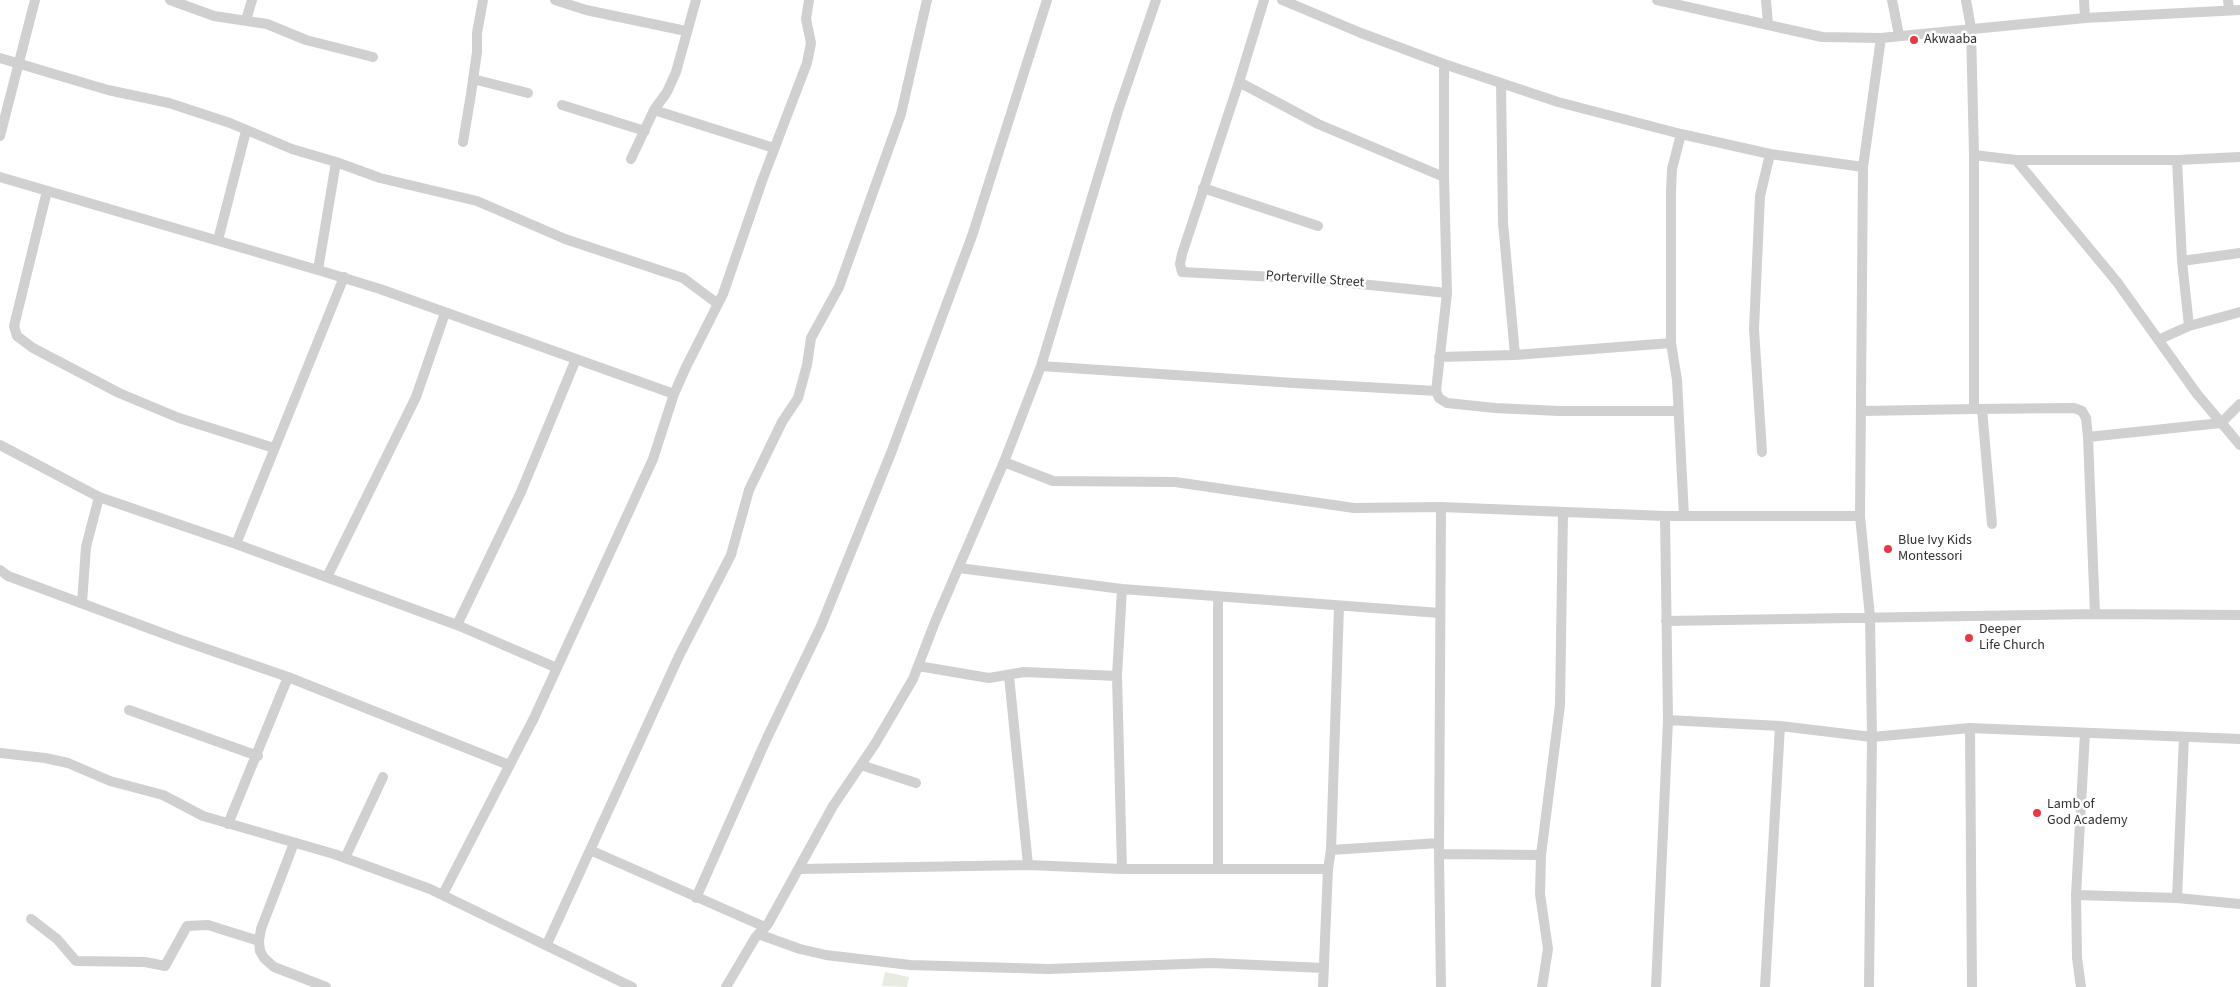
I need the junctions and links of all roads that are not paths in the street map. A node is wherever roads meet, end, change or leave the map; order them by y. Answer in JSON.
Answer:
{"nodes":[{"id":1,"x":35,"y":0,"type":"edge"},
{"id":2,"x":170,"y":0,"type":"edge"},
{"id":3,"x":252,"y":0,"type":"edge"},
{"id":4,"x":483,"y":0,"type":"edge"},
{"id":5,"x":555,"y":0,"type":"edge"},
{"id":6,"x":696,"y":0,"type":"edge"},
{"id":7,"x":809,"y":0,"type":"edge"},
{"id":8,"x":927,"y":0,"type":"edge"},
{"id":9,"x":1047,"y":0,"type":"edge"},
{"id":10,"x":1156,"y":0,"type":"edge"},
{"id":11,"x":1264,"y":0,"type":"edge"},
{"id":12,"x":1282,"y":0,"type":"edge"},
{"id":13,"x":1766,"y":0,"type":"edge"},
{"id":14,"x":1892,"y":0,"type":"edge"},
{"id":15,"x":1966,"y":0,"type":"edge"},
{"id":16,"x":2084,"y":0,"type":"edge"},
{"id":17,"x":1661,"y":1,"type":"edge"},
{"id":18,"x":2228,"y":5,"type":"edge"},
{"id":19,"x":2240,"y":10,"type":"edge"},
{"id":20,"x":2085,"y":18,"type":"junction"},
{"id":21,"x":246,"y":20,"type":"junction"},
{"id":22,"x":1768,"y":24,"type":"junction"},
{"id":23,"x":1971,"y":28,"type":"junction"},
{"id":24,"x":686,"y":31,"type":"junction"},
{"id":25,"x":1899,"y":35,"type":"junction"},
{"id":26,"x":1881,"y":38,"type":"junction"},
{"id":27,"x":373,"y":57,"type":"dead end"},
{"id":28,"x":0,"y":58,"type":"edge"},
{"id":29,"x":1444,"y":64,"type":"junction"},
{"id":30,"x":20,"y":65,"type":"junction"},
{"id":31,"x":473,"y":79,"type":"junction"},
{"id":32,"x":1239,"y":82,"type":"junction"},
{"id":33,"x":1501,"y":84,"type":"junction"},
{"id":34,"x":528,"y":93,"type":"dead end"},
{"id":35,"x":562,"y":105,"type":"dead end"},
{"id":36,"x":654,"y":110,"type":"junction"},
{"id":37,"x":645,"y":130,"type":"junction"},
{"id":38,"x":246,"y":131,"type":"junction"},
{"id":39,"x":1681,"y":134,"type":"junction"},
{"id":40,"x":0,"y":136,"type":"edge"},
{"id":41,"x":462,"y":142,"type":"dead end"},
{"id":42,"x":774,"y":148,"type":"junction"},
{"id":43,"x":1770,"y":154,"type":"junction"},
{"id":44,"x":1974,"y":155,"type":"junction"},
{"id":45,"x":2240,"y":156,"type":"edge"},
{"id":46,"x":632,"y":159,"type":"dead end"},
{"id":47,"x":2016,"y":160,"type":"junction"},
{"id":48,"x":2177,"y":160,"type":"junction"},
{"id":49,"x":336,"y":162,"type":"junction"},
{"id":50,"x":1863,"y":167,"type":"junction"},
{"id":51,"x":0,"y":177,"type":"edge"},
{"id":52,"x":1444,"y":178,"type":"junction"},
{"id":53,"x":1203,"y":188,"type":"junction"},
{"id":54,"x":47,"y":191,"type":"junction"},
{"id":55,"x":1318,"y":226,"type":"dead end"},
{"id":56,"x":218,"y":240,"type":"junction"},
{"id":57,"x":2240,"y":253,"type":"edge"},
{"id":58,"x":2182,"y":261,"type":"junction"},
{"id":59,"x":318,"y":270,"type":"junction"},
{"id":60,"x":344,"y":277,"type":"junction"},
{"id":61,"x":1447,"y":292,"type":"junction"},
{"id":62,"x":718,"y":304,"type":"junction"},
{"id":63,"x":2240,"y":312,"type":"edge"},
{"id":64,"x":445,"y":313,"type":"junction"},
{"id":65,"x":2189,"y":326,"type":"junction"},
{"id":66,"x":2158,"y":340,"type":"junction"},
{"id":67,"x":1671,"y":343,"type":"junction"},
{"id":68,"x":1515,"y":355,"type":"junction"},
{"id":69,"x":1439,"y":357,"type":"junction"},
{"id":70,"x":576,"y":360,"type":"junction"},
{"id":71,"x":1041,"y":366,"type":"junction"},
{"id":72,"x":1436,"y":391,"type":"junction"},
{"id":73,"x":674,"y":394,"type":"junction"},
{"id":74,"x":2240,"y":404,"type":"edge"},
{"id":75,"x":1978,"y":409,"type":"junction"},
{"id":76,"x":1678,"y":411,"type":"junction"},
{"id":77,"x":1862,"y":411,"type":"junction"},
{"id":78,"x":2221,"y":423,"type":"junction"},
{"id":79,"x":2088,"y":437,"type":"junction"},
{"id":80,"x":0,"y":445,"type":"edge"},
{"id":81,"x":2240,"y":445,"type":"edge"},
{"id":82,"x":274,"y":448,"type":"junction"},
{"id":83,"x":1762,"y":452,"type":"dead end"},
{"id":84,"x":1004,"y":462,"type":"junction"},
{"id":85,"x":99,"y":497,"type":"junction"},
{"id":86,"x":1441,"y":508,"type":"junction"},
{"id":87,"x":1562,"y":513,"type":"junction"},
{"id":88,"x":1665,"y":516,"type":"junction"},
{"id":89,"x":1684,"y":516,"type":"junction"},
{"id":90,"x":1860,"y":516,"type":"junction"},
{"id":91,"x":1992,"y":524,"type":"dead end"},
{"id":92,"x":236,"y":544,"type":"junction"},
{"id":93,"x":959,"y":568,"type":"junction"},
{"id":94,"x":0,"y":570,"type":"edge"},
{"id":95,"x":327,"y":577,"type":"junction"},
{"id":96,"x":1122,"y":589,"type":"junction"},
{"id":97,"x":1218,"y":598,"type":"junction"},
{"id":98,"x":82,"y":603,"type":"junction"},
{"id":99,"x":1338,"y":606,"type":"junction"},
{"id":100,"x":1440,"y":613,"type":"junction"},
{"id":101,"x":2095,"y":614,"type":"junction"},
{"id":102,"x":2240,"y":615,"type":"edge"},
{"id":103,"x":1870,"y":617,"type":"junction"},
{"id":104,"x":1666,"y":620,"type":"junction"},
{"id":105,"x":457,"y":625,"type":"junction"},
{"id":106,"x":918,"y":666,"type":"junction"},
{"id":107,"x":557,"y":668,"type":"junction"},
{"id":108,"x":1009,"y":676,"type":"junction"},
{"id":109,"x":1117,"y":676,"type":"junction"},
{"id":110,"x":288,"y":677,"type":"junction"},
{"id":111,"x":129,"y":710,"type":"dead end"},
{"id":112,"x":1668,"y":720,"type":"junction"},
{"id":113,"x":1780,"y":726,"type":"junction"},
{"id":114,"x":1970,"y":728,"type":"junction"},
{"id":115,"x":2085,"y":733,"type":"junction"},
{"id":116,"x":1872,"y":737,"type":"junction"},
{"id":117,"x":2184,"y":737,"type":"junction"},
{"id":118,"x":2240,"y":739,"type":"edge"},
{"id":119,"x":0,"y":753,"type":"edge"},
{"id":120,"x":258,"y":756,"type":"junction"},
{"id":121,"x":509,"y":765,"type":"junction"},
{"id":122,"x":861,"y":765,"type":"junction"},
{"id":123,"x":383,"y":777,"type":"dead end"},
{"id":124,"x":916,"y":783,"type":"dead end"},
{"id":125,"x":228,"y":824,"type":"junction"},
{"id":126,"x":294,"y":843,"type":"junction"},
{"id":127,"x":1439,"y":848,"type":"junction"},
{"id":128,"x":590,"y":850,"type":"junction"},
{"id":129,"x":1331,"y":850,"type":"junction"},
{"id":130,"x":1541,"y":855,"type":"junction"},
{"id":131,"x":345,"y":858,"type":"junction"},
{"id":132,"x":1028,"y":865,"type":"junction"},
{"id":133,"x":1218,"y":868,"type":"junction"},
{"id":134,"x":1122,"y":869,"type":"junction"},
{"id":135,"x":1328,"y":869,"type":"junction"},
{"id":136,"x":800,"y":870,"type":"junction"},
{"id":137,"x":443,"y":894,"type":"junction"},
{"id":138,"x":2076,"y":895,"type":"junction"},
{"id":139,"x":696,"y":898,"type":"junction"},
{"id":140,"x":2177,"y":898,"type":"junction"},
{"id":141,"x":2240,"y":904,"type":"edge"},
{"id":142,"x":31,"y":919,"type":"dead end"},
{"id":143,"x":762,"y":931,"type":"junction"},
{"id":144,"x":258,"y":941,"type":"junction"},
{"id":145,"x":547,"y":944,"type":"junction"},
{"id":146,"x":1324,"y":968,"type":"junction"},
{"id":147,"x":326,"y":987,"type":"edge"},
{"id":148,"x":632,"y":987,"type":"edge"},
{"id":149,"x":726,"y":987,"type":"edge"},
{"id":150,"x":1323,"y":987,"type":"edge"},
{"id":151,"x":1441,"y":987,"type":"edge"},
{"id":152,"x":1542,"y":987,"type":"edge"},
{"id":153,"x":1656,"y":987,"type":"edge"},
{"id":154,"x":1765,"y":987,"type":"edge"},
{"id":155,"x":1869,"y":987,"type":"edge"},
{"id":156,"x":1972,"y":987,"type":"edge"},
{"id":157,"x":2081,"y":987,"type":"edge"}],
"edges":[{"from":1,"to":30,"type":"street"},
{"from":2,"to":21,"type":"street"},
{"from":3,"to":21,"type":"street"},
{"from":4,"to":31,"type":"street"},
{"from":5,"to":24,"type":"street"},
{"from":6,"to":24,"type":"street"},
{"from":7,"to":42,"type":"street"},
{"from":8,"to":128,"type":"street"},
{"from":9,"to":139,"type":"street"},
{"from":10,"to":71,"type":"street"},
{"from":11,"to":32,"type":"street"},
{"from":12,"to":29,"type":"street"},
{"from":13,"to":22,"type":"street"},
{"from":14,"to":25,"type":"street"},
{"from":15,"to":23,"type":"street"},
{"from":16,"to":20,"type":"street"},
{"from":17,"to":22,"type":"street"},
{"from":18,"to":19,"type":"street"},
{"from":18,"to":20,"type":"street"},
{"from":20,"to":23,"type":"street"},
{"from":21,"to":27,"type":"street"},
{"from":22,"to":26,"type":"street"},
{"from":23,"to":25,"type":"street"},
{"from":23,"to":44,"type":"street"},
{"from":24,"to":36,"type":"street"},
{"from":25,"to":26,"type":"street"},
{"from":26,"to":50,"type":"street"},
{"from":28,"to":30,"type":"street"},
{"from":29,"to":33,"type":"street"},
{"from":29,"to":52,"type":"street"},
{"from":30,"to":38,"type":"street"},
{"from":30,"to":40,"type":"street"},
{"from":31,"to":34,"type":"street"},
{"from":31,"to":41,"type":"street"},
{"from":32,"to":52,"type":"street"},
{"from":32,"to":53,"type":"street"},
{"from":33,"to":39,"type":"street"},
{"from":33,"to":68,"type":"street"},
{"from":35,"to":37,"type":"street"},
{"from":36,"to":37,"type":"street"},
{"from":36,"to":42,"type":"street"},
{"from":37,"to":46,"type":"street"},
{"from":38,"to":49,"type":"street"},
{"from":38,"to":56,"type":"street"},
{"from":39,"to":43,"type":"street"},
{"from":39,"to":67,"type":"street"},
{"from":42,"to":62,"type":"street"},
{"from":43,"to":50,"type":"street"},
{"from":43,"to":83,"type":"street"},
{"from":44,"to":47,"type":"street"},
{"from":44,"to":75,"type":"street"},
{"from":45,"to":48,"type":"street"},
{"from":47,"to":48,"type":"street"},
{"from":47,"to":66,"type":"street"},
{"from":48,"to":58,"type":"street"},
{"from":49,"to":59,"type":"street"},
{"from":49,"to":62,"type":"street"},
{"from":50,"to":77,"type":"street"},
{"from":51,"to":54,"type":"street"},
{"from":52,"to":61,"type":"street"},
{"from":53,"to":55,"type":"street"},
{"from":53,"to":61,"type":"street","name":"Porterville Street"},
{"from":54,"to":56,"type":"street"},
{"from":54,"to":82,"type":"street"},
{"from":56,"to":59,"type":"street"},
{"from":57,"to":58,"type":"street"},
{"from":58,"to":65,"type":"street"},
{"from":59,"to":60,"type":"street"},
{"from":60,"to":64,"type":"street"},
{"from":60,"to":82,"type":"street"},
{"from":61,"to":69,"type":"street"},
{"from":62,"to":73,"type":"street"},
{"from":63,"to":65,"type":"street"},
{"from":64,"to":70,"type":"street"},
{"from":64,"to":95,"type":"street"},
{"from":65,"to":66,"type":"street"},
{"from":66,"to":78,"type":"street"},
{"from":67,"to":68,"type":"street"},
{"from":67,"to":76,"type":"street"},
{"from":68,"to":69,"type":"street"},
{"from":69,"to":72,"type":"street"},
{"from":70,"to":73,"type":"street"},
{"from":70,"to":105,"type":"street"},
{"from":71,"to":72,"type":"street"},
{"from":71,"to":84,"type":"street"},
{"from":72,"to":76,"type":"street"},
{"from":73,"to":107,"type":"street"},
{"from":74,"to":78,"type":"street"},
{"from":75,"to":77,"type":"street"},
{"from":75,"to":79,"type":"street"},
{"from":75,"to":91,"type":"street"},
{"from":76,"to":89,"type":"street"},
{"from":77,"to":90,"type":"street"},
{"from":78,"to":79,"type":"street"},
{"from":78,"to":81,"type":"street"},
{"from":79,"to":101,"type":"street"},
{"from":80,"to":85,"type":"street"},
{"from":82,"to":92,"type":"street"},
{"from":84,"to":86,"type":"street"},
{"from":84,"to":93,"type":"street"},
{"from":85,"to":92,"type":"street"},
{"from":85,"to":98,"type":"street"},
{"from":86,"to":87,"type":"street"},
{"from":86,"to":100,"type":"street"},
{"from":87,"to":88,"type":"street"},
{"from":87,"to":130,"type":"street"},
{"from":88,"to":89,"type":"street"},
{"from":88,"to":104,"type":"street"},
{"from":89,"to":90,"type":"street"},
{"from":90,"to":103,"type":"street"},
{"from":92,"to":95,"type":"street"},
{"from":93,"to":96,"type":"street"},
{"from":93,"to":106,"type":"street"},
{"from":94,"to":98,"type":"street"},
{"from":95,"to":105,"type":"street"},
{"from":96,"to":97,"type":"street"},
{"from":96,"to":109,"type":"street"},
{"from":97,"to":99,"type":"street"},
{"from":97,"to":133,"type":"street"},
{"from":98,"to":110,"type":"street"},
{"from":99,"to":100,"type":"street"},
{"from":99,"to":129,"type":"street"},
{"from":100,"to":127,"type":"street"},
{"from":101,"to":102,"type":"street"},
{"from":101,"to":103,"type":"street"},
{"from":103,"to":104,"type":"street"},
{"from":103,"to":116,"type":"street"},
{"from":104,"to":112,"type":"street"},
{"from":105,"to":107,"type":"street"},
{"from":106,"to":108,"type":"street"},
{"from":106,"to":122,"type":"street"},
{"from":107,"to":121,"type":"street"},
{"from":108,"to":109,"type":"street"},
{"from":108,"to":132,"type":"street"},
{"from":109,"to":134,"type":"street"},
{"from":110,"to":120,"type":"street"},
{"from":110,"to":121,"type":"street"},
{"from":111,"to":120,"type":"street"},
{"from":112,"to":113,"type":"street"},
{"from":112,"to":153,"type":"street"},
{"from":113,"to":116,"type":"street"},
{"from":113,"to":154,"type":"street"},
{"from":114,"to":115,"type":"street"},
{"from":114,"to":116,"type":"street"},
{"from":114,"to":156,"type":"street"},
{"from":115,"to":117,"type":"street"},
{"from":115,"to":138,"type":"street"},
{"from":116,"to":155,"type":"street"},
{"from":117,"to":118,"type":"street"},
{"from":117,"to":140,"type":"street"},
{"from":119,"to":125,"type":"street"},
{"from":120,"to":125,"type":"street"},
{"from":121,"to":137,"type":"street"},
{"from":122,"to":124,"type":"street"},
{"from":122,"to":136,"type":"street"},
{"from":123,"to":131,"type":"street"},
{"from":125,"to":126,"type":"street"},
{"from":126,"to":131,"type":"street"},
{"from":126,"to":144,"type":"street"},
{"from":127,"to":129,"type":"street"},
{"from":127,"to":130,"type":"street"},
{"from":127,"to":151,"type":"street"},
{"from":128,"to":139,"type":"street"},
{"from":128,"to":145,"type":"street"},
{"from":129,"to":135,"type":"street"},
{"from":130,"to":152,"type":"street"},
{"from":131,"to":137,"type":"street"},
{"from":132,"to":134,"type":"street"},
{"from":132,"to":136,"type":"street"},
{"from":133,"to":134,"type":"street"},
{"from":133,"to":135,"type":"street"},
{"from":135,"to":146,"type":"street"},
{"from":136,"to":143,"type":"street"},
{"from":137,"to":145,"type":"street"},
{"from":138,"to":140,"type":"street"},
{"from":138,"to":157,"type":"street"},
{"from":139,"to":143,"type":"street"},
{"from":140,"to":141,"type":"street"},
{"from":142,"to":144,"type":"street"},
{"from":143,"to":146,"type":"street"},
{"from":143,"to":149,"type":"street"},
{"from":144,"to":147,"type":"street"},
{"from":145,"to":148,"type":"street"},
{"from":146,"to":150,"type":"street"}]}
